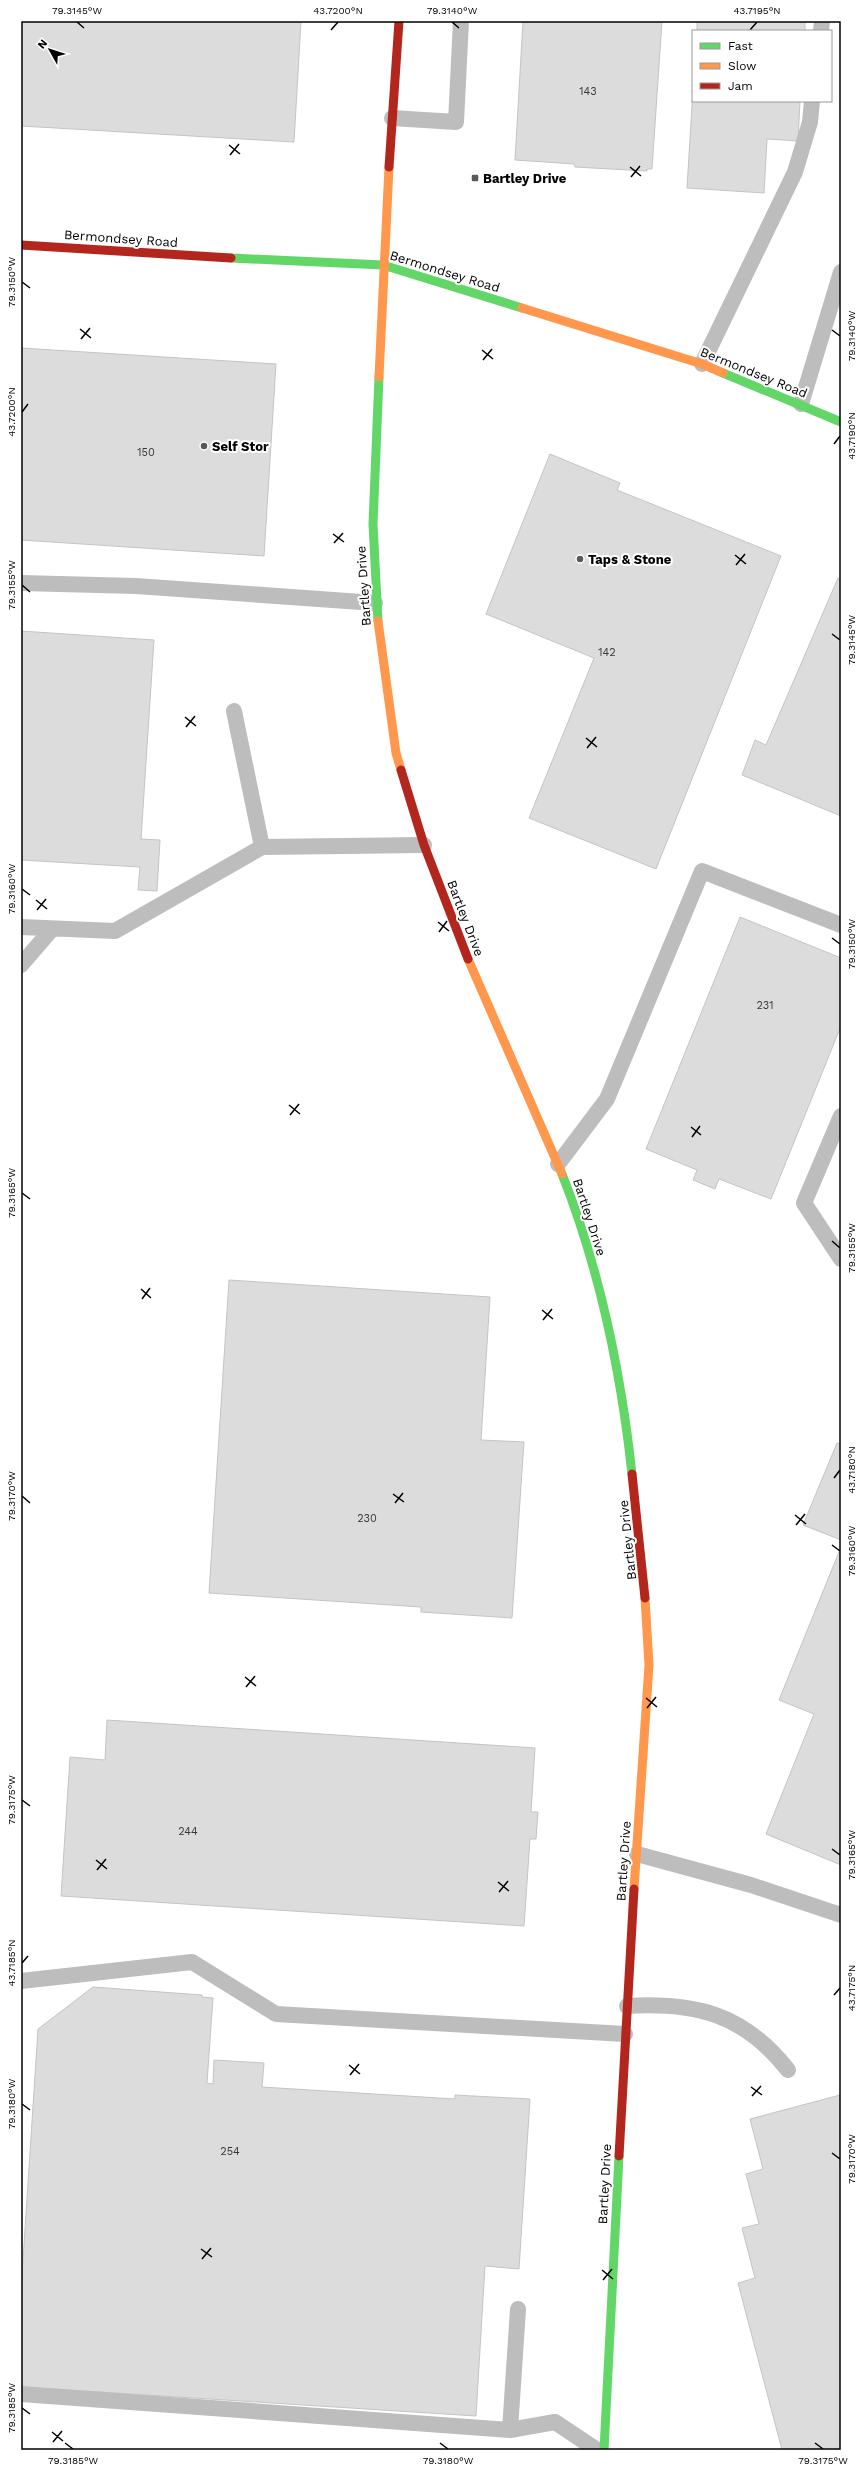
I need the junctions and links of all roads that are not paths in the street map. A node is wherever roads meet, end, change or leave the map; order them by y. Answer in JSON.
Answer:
{"nodes":[{"id":1,"x":399,"y":21,"type":"edge"},
{"id":2,"x":461,"y":21,"type":"edge"},
{"id":3,"x":812,"y":102,"type":"edge"},
{"id":4,"x":392,"y":118,"type":"junction"},
{"id":5,"x":21,"y":245,"type":"edge"},
{"id":6,"x":383,"y":265,"type":"junction"},
{"id":7,"x":841,"y":272,"type":"edge"},
{"id":8,"x":702,"y":364,"type":"junction"},
{"id":9,"x":800,"y":404,"type":"junction"},
{"id":10,"x":841,"y":422,"type":"edge"},
{"id":11,"x":21,"y":583,"type":"edge"},
{"id":12,"x":375,"y":603,"type":"junction"},
{"id":13,"x":234,"y":711,"type":"dead end"},
{"id":14,"x":424,"y":845,"type":"junction"},
{"id":15,"x":262,"y":847,"type":"junction"},
{"id":16,"x":841,"y":925,"type":"edge"},
{"id":17,"x":21,"y":927,"type":"edge"},
{"id":18,"x":52,"y":929,"type":"junction"},
{"id":19,"x":21,"y":965,"type":"edge"},
{"id":20,"x":841,"y":1116,"type":"edge"},
{"id":21,"x":558,"y":1164,"type":"junction"},
{"id":22,"x":841,"y":1259,"type":"edge"},
{"id":23,"x":637,"y":1854,"type":"junction"},
{"id":24,"x":841,"y":1915,"type":"edge"},
{"id":25,"x":21,"y":1981,"type":"edge"},
{"id":26,"x":627,"y":2006,"type":"junction"},
{"id":27,"x":625,"y":2034,"type":"junction"},
{"id":28,"x":788,"y":2070,"type":"dead end"},
{"id":29,"x":518,"y":2309,"type":"dead end"},
{"id":30,"x":21,"y":2394,"type":"edge"},
{"id":31,"x":510,"y":2430,"type":"junction"},
{"id":32,"x":597,"y":2450,"type":"edge"},
{"id":33,"x":604,"y":2450,"type":"edge"}],
"edges":[{"from":1,"to":4,"type":"street","name":"Bartley Drive"},
{"from":2,"to":4,"type":"lane"},
{"from":3,"to":8,"type":"lane"},
{"from":4,"to":6,"type":"street","name":"Bartley Drive"},
{"from":5,"to":6,"type":"street","name":"Bermondsey Road"},
{"from":6,"to":8,"type":"street","name":"Bermondsey Road"},
{"from":6,"to":12,"type":"street","name":"Bartley Drive"},
{"from":7,"to":9,"type":"lane"},
{"from":8,"to":9,"type":"street","name":"Bermondsey Road"},
{"from":9,"to":10,"type":"street","name":"Bermondsey Road"},
{"from":11,"to":12,"type":"lane"},
{"from":12,"to":14,"type":"street","name":"Bartley Drive"},
{"from":13,"to":15,"type":"lane"},
{"from":14,"to":15,"type":"lane"},
{"from":14,"to":21,"type":"street","name":"Bartley Drive"},
{"from":15,"to":18,"type":"lane"},
{"from":16,"to":21,"type":"lane"},
{"from":17,"to":18,"type":"lane"},
{"from":18,"to":19,"type":"lane"},
{"from":20,"to":22,"type":"lane"},
{"from":21,"to":23,"type":"street","name":"Bartley Drive"},
{"from":23,"to":24,"type":"lane"},
{"from":23,"to":26,"type":"street","name":"Bartley Drive"},
{"from":25,"to":27,"type":"lane"},
{"from":26,"to":27,"type":"street","name":"Bartley Drive"},
{"from":26,"to":28,"type":"lane"},
{"from":27,"to":33,"type":"street","name":"Bartley Drive"},
{"from":29,"to":31,"type":"lane"},
{"from":30,"to":31,"type":"lane"},
{"from":31,"to":32,"type":"lane"}]}
